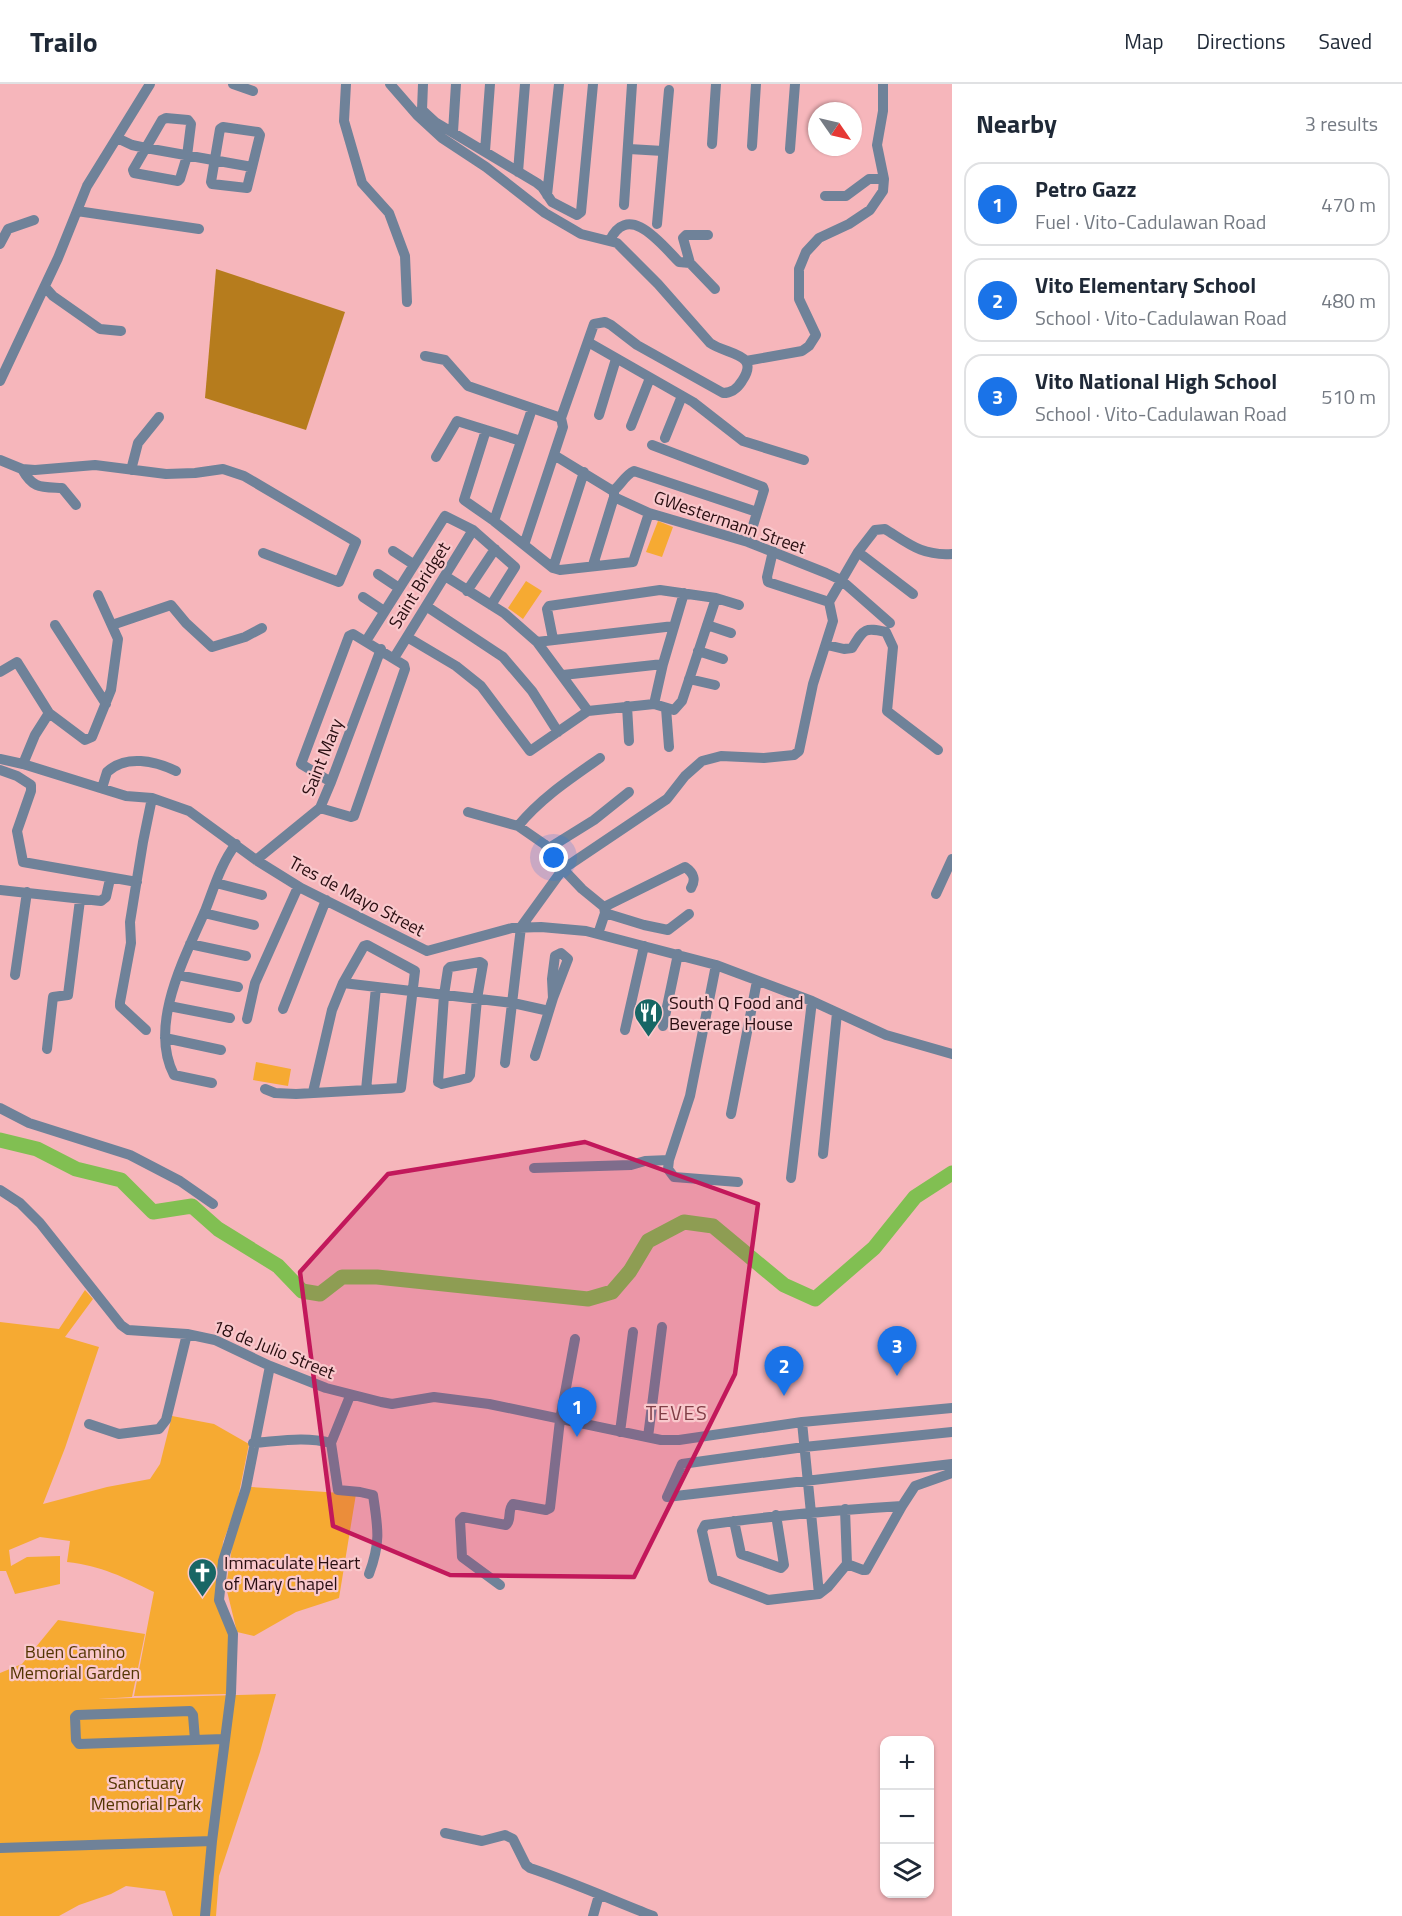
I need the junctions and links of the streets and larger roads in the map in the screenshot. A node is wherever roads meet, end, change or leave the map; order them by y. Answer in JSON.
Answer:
{"nodes":[{"id":1,"x":150,"y":84,"type":"edge"},
{"id":2,"x":233,"y":84,"type":"edge"},
{"id":3,"x":346,"y":84,"type":"edge"},
{"id":4,"x":390,"y":84,"type":"edge"},
{"id":5,"x":423,"y":84,"type":"edge"},
{"id":6,"x":456,"y":84,"type":"edge"},
{"id":7,"x":490,"y":84,"type":"edge"},
{"id":8,"x":525,"y":84,"type":"edge"},
{"id":9,"x":558,"y":84,"type":"edge"},
{"id":10,"x":593,"y":84,"type":"edge"},
{"id":11,"x":632,"y":84,"type":"edge"},
{"id":12,"x":716,"y":84,"type":"edge"},
{"id":13,"x":756,"y":84,"type":"edge"},
{"id":14,"x":795,"y":84,"type":"edge"},
{"id":15,"x":883,"y":84,"type":"edge"},
{"id":16,"x":669,"y":90,"type":"dead end"},
{"id":17,"x":253,"y":91,"type":"dead end"},
{"id":18,"x":453,"y":132,"type":"junction"},
{"id":19,"x":117,"y":138,"type":"junction"},
{"id":20,"x":712,"y":144,"type":"dead end"},
{"id":21,"x":752,"y":147,"type":"dead end"},
{"id":22,"x":146,"y":148,"type":"junction"},
{"id":23,"x":629,"y":149,"type":"junction"},
{"id":24,"x":790,"y":149,"type":"dead end"},
{"id":25,"x":485,"y":151,"type":"junction"},
{"id":26,"x":663,"y":151,"type":"junction"},
{"id":27,"x":187,"y":156,"type":"junction"},
{"id":28,"x":214,"y":160,"type":"junction"},
{"id":29,"x":252,"y":167,"type":"junction"},
{"id":30,"x":518,"y":171,"type":"junction"},
{"id":31,"x":884,"y":179,"type":"junction"},
{"id":32,"x":547,"y":195,"type":"junction"},
{"id":33,"x":825,"y":196,"type":"dead end"},
{"id":34,"x":624,"y":205,"type":"dead end"},
{"id":35,"x":77,"y":211,"type":"junction"},
{"id":36,"x":34,"y":220,"type":"dead end"},
{"id":37,"x":657,"y":224,"type":"dead end"},
{"id":38,"x":199,"y":229,"type":"dead end"},
{"id":39,"x":708,"y":236,"type":"dead end"},
{"id":40,"x":610,"y":240,"type":"junction"},
{"id":41,"x":0,"y":244,"type":"edge"},
{"id":42,"x":690,"y":263,"type":"junction"},
{"id":43,"x":45,"y":288,"type":"junction"},
{"id":44,"x":715,"y":289,"type":"dead end"},
{"id":45,"x":407,"y":302,"type":"dead end"},
{"id":46,"x":121,"y":331,"type":"dead end"},
{"id":47,"x":588,"y":342,"type":"junction"},
{"id":48,"x":425,"y":356,"type":"dead end"},
{"id":49,"x":616,"y":359,"type":"junction"},
{"id":50,"x":746,"y":361,"type":"junction"},
{"id":51,"x":650,"y":378,"type":"junction"},
{"id":52,"x":0,"y":381,"type":"edge"},
{"id":53,"x":682,"y":396,"type":"junction"},
{"id":54,"x":532,"y":409,"type":"junction"},
{"id":55,"x":599,"y":415,"type":"dead end"},
{"id":56,"x":159,"y":417,"type":"dead end"},
{"id":57,"x":561,"y":418,"type":"junction"},
{"id":58,"x":631,"y":426,"type":"dead end"},
{"id":59,"x":486,"y":429,"type":"junction"},
{"id":60,"x":665,"y":438,"type":"dead end"},
{"id":61,"x":521,"y":441,"type":"junction"},
{"id":62,"x":652,"y":445,"type":"dead end"},
{"id":63,"x":554,"y":454,"type":"junction"},
{"id":64,"x":436,"y":457,"type":"dead end"},
{"id":65,"x":0,"y":460,"type":"edge"},
{"id":66,"x":804,"y":460,"type":"dead end"},
{"id":67,"x":22,"y":469,"type":"junction"},
{"id":68,"x":131,"y":470,"type":"junction"},
{"id":69,"x":584,"y":472,"type":"junction"},
{"id":70,"x":614,"y":494,"type":"junction"},
{"id":71,"x":76,"y":505,"type":"dead end"},
{"id":72,"x":757,"y":512,"type":"junction"},
{"id":73,"x":649,"y":513,"type":"junction"},
{"id":74,"x":494,"y":521,"type":"junction"},
{"id":75,"x":473,"y":530,"type":"junction"},
{"id":76,"x":748,"y":542,"type":"junction"},
{"id":77,"x":524,"y":545,"type":"junction"},
{"id":78,"x":495,"y":549,"type":"junction"},
{"id":79,"x":393,"y":551,"type":"dead end"},
{"id":80,"x":773,"y":551,"type":"junction"},
{"id":81,"x":858,"y":552,"type":"junction"},
{"id":82,"x":263,"y":554,"type":"dead end"},
{"id":83,"x":952,"y":554,"type":"edge"},
{"id":84,"x":413,"y":564,"type":"junction"},
{"id":85,"x":594,"y":566,"type":"junction"},
{"id":86,"x":553,"y":568,"type":"junction"},
{"id":87,"x":378,"y":574,"type":"dead end"},
{"id":88,"x":445,"y":576,"type":"junction"},
{"id":89,"x":841,"y":580,"type":"junction"},
{"id":90,"x":399,"y":588,"type":"junction"},
{"id":91,"x":467,"y":591,"type":"junction"},
{"id":92,"x":684,"y":593,"type":"junction"},
{"id":93,"x":913,"y":594,"type":"dead end"},
{"id":94,"x":98,"y":595,"type":"dead end"},
{"id":95,"x":363,"y":597,"type":"dead end"},
{"id":96,"x":716,"y":598,"type":"junction"},
{"id":97,"x":829,"y":602,"type":"junction"},
{"id":98,"x":491,"y":605,"type":"junction"},
{"id":99,"x":740,"y":605,"type":"dead end"},
{"id":100,"x":426,"y":606,"type":"junction"},
{"id":101,"x":384,"y":611,"type":"junction"},
{"id":102,"x":890,"y":623,"type":"dead end"},
{"id":103,"x":55,"y":625,"type":"dead end"},
{"id":104,"x":112,"y":625,"type":"junction"},
{"id":105,"x":707,"y":625,"type":"junction"},
{"id":106,"x":674,"y":626,"type":"junction"},
{"id":107,"x":262,"y":628,"type":"dead end"},
{"id":108,"x":731,"y":633,"type":"dead end"},
{"id":109,"x":407,"y":637,"type":"junction"},
{"id":110,"x":554,"y":639,"type":"junction"},
{"id":111,"x":366,"y":640,"type":"junction"},
{"id":112,"x":537,"y":642,"type":"junction"},
{"id":113,"x":827,"y":645,"type":"junction"},
{"id":114,"x":381,"y":649,"type":"junction"},
{"id":115,"x":698,"y":651,"type":"junction"},
{"id":116,"x":394,"y":658,"type":"junction"},
{"id":117,"x":723,"y":659,"type":"dead end"},
{"id":118,"x":663,"y":664,"type":"junction"},
{"id":119,"x":0,"y":672,"type":"edge"},
{"id":120,"x":563,"y":675,"type":"junction"},
{"id":121,"x":689,"y":679,"type":"junction"},
{"id":122,"x":715,"y":685,"type":"dead end"},
{"id":123,"x":105,"y":704,"type":"junction"},
{"id":124,"x":654,"y":704,"type":"junction"},
{"id":125,"x":627,"y":706,"type":"junction"},
{"id":126,"x":666,"y":708,"type":"junction"},
{"id":127,"x":588,"y":711,"type":"junction"},
{"id":128,"x":49,"y":713,"type":"junction"},
{"id":129,"x":558,"y":732,"type":"junction"},
{"id":130,"x":629,"y":741,"type":"dead end"},
{"id":131,"x":669,"y":747,"type":"dead end"},
{"id":132,"x":938,"y":750,"type":"dead end"},
{"id":133,"x":600,"y":758,"type":"dead end"},
{"id":134,"x":0,"y":759,"type":"edge"},
{"id":135,"x":23,"y":764,"type":"junction"},
{"id":136,"x":0,"y":770,"type":"edge"},
{"id":137,"x":176,"y":771,"type":"dead end"},
{"id":138,"x":332,"y":782,"type":"junction"},
{"id":139,"x":102,"y":788,"type":"junction"},
{"id":140,"x":629,"y":792,"type":"dead end"},
{"id":141,"x":152,"y":798,"type":"junction"},
{"id":142,"x":320,"y":808,"type":"junction"},
{"id":143,"x":468,"y":812,"type":"dead end"},
{"id":144,"x":518,"y":826,"type":"junction"},
{"id":145,"x":236,"y":844,"type":"junction"},
{"id":146,"x":549,"y":848,"type":"junction"},
{"id":147,"x":259,"y":857,"type":"junction"},
{"id":148,"x":952,"y":859,"type":"edge"},
{"id":149,"x":563,"y":869,"type":"junction"},
{"id":150,"x":110,"y":879,"type":"junction"},
{"id":151,"x":137,"y":882,"type":"junction"},
{"id":152,"x":216,"y":883,"type":"junction"},
{"id":153,"x":298,"y":887,"type":"junction"},
{"id":154,"x":691,"y":888,"type":"dead end"},
{"id":155,"x":0,"y":890,"type":"edge"},
{"id":156,"x":27,"y":892,"type":"junction"},
{"id":157,"x":936,"y":894,"type":"dead end"},
{"id":158,"x":262,"y":895,"type":"dead end"},
{"id":159,"x":80,"y":900,"type":"junction"},
{"id":160,"x":326,"y":900,"type":"junction"},
{"id":161,"x":604,"y":910,"type":"junction"},
{"id":162,"x":204,"y":913,"type":"junction"},
{"id":163,"x":689,"y":914,"type":"dead end"},
{"id":164,"x":254,"y":925,"type":"dead end"},
{"id":165,"x":521,"y":927,"type":"junction"},
{"id":166,"x":598,"y":934,"type":"junction"},
{"id":167,"x":190,"y":944,"type":"junction"},
{"id":168,"x":644,"y":946,"type":"junction"},
{"id":169,"x":678,"y":954,"type":"junction"},
{"id":170,"x":246,"y":956,"type":"dead end"},
{"id":171,"x":716,"y":965,"type":"junction"},
{"id":172,"x":15,"y":975,"type":"dead end"},
{"id":173,"x":178,"y":975,"type":"junction"},
{"id":174,"x":757,"y":981,"type":"junction"},
{"id":175,"x":343,"y":983,"type":"junction"},
{"id":176,"x":238,"y":987,"type":"dead end"},
{"id":177,"x":376,"y":987,"type":"junction"},
{"id":178,"x":412,"y":991,"type":"junction"},
{"id":179,"x":444,"y":995,"type":"junction"},
{"id":180,"x":553,"y":998,"type":"dead end"},
{"id":181,"x":477,"y":999,"type":"junction"},
{"id":182,"x":812,"y":1001,"type":"junction"},
{"id":183,"x":513,"y":1003,"type":"junction"},
{"id":184,"x":170,"y":1006,"type":"junction"},
{"id":185,"x":283,"y":1009,"type":"dead end"},
{"id":186,"x":549,"y":1011,"type":"junction"},
{"id":187,"x":837,"y":1013,"type":"junction"},
{"id":188,"x":230,"y":1018,"type":"dead end"},
{"id":189,"x":247,"y":1019,"type":"dead end"},
{"id":190,"x":663,"y":1026,"type":"dead end"},
{"id":191,"x":146,"y":1030,"type":"dead end"},
{"id":192,"x":625,"y":1030,"type":"dead end"},
{"id":193,"x":165,"y":1038,"type":"junction"},
{"id":194,"x":47,"y":1048,"type":"dead end"},
{"id":195,"x":221,"y":1050,"type":"dead end"},
{"id":196,"x":952,"y":1054,"type":"edge"},
{"id":197,"x":535,"y":1056,"type":"dead end"},
{"id":198,"x":505,"y":1063,"type":"dead end"},
{"id":199,"x":212,"y":1083,"type":"dead end"},
{"id":200,"x":265,"y":1089,"type":"dead end"},
{"id":201,"x":366,"y":1090,"type":"junction"},
{"id":202,"x":313,"y":1092,"type":"junction"},
{"id":203,"x":0,"y":1108,"type":"edge"},
{"id":204,"x":731,"y":1114,"type":"dead end"},
{"id":205,"x":823,"y":1154,"type":"dead end"},
{"id":206,"x":669,"y":1160,"type":"junction"},
{"id":207,"x":534,"y":1168,"type":"dead end"},
{"id":208,"x":791,"y":1178,"type":"dead end"},
{"id":209,"x":738,"y":1182,"type":"dead end"},
{"id":210,"x":0,"y":1190,"type":"edge"},
{"id":211,"x":213,"y":1204,"type":"dead end"},
{"id":212,"x":662,"y":1327,"type":"dead end"},
{"id":213,"x":633,"y":1332,"type":"dead end"},
{"id":214,"x":187,"y":1334,"type":"junction"},
{"id":215,"x":575,"y":1339,"type":"dead end"},
{"id":216,"x":270,"y":1366,"type":"junction"},
{"id":217,"x":350,"y":1396,"type":"junction"},
{"id":218,"x":952,"y":1408,"type":"edge"},
{"id":219,"x":560,"y":1420,"type":"junction"},
{"id":220,"x":806,"y":1422,"type":"junction"},
{"id":221,"x":89,"y":1424,"type":"dead end"},
{"id":222,"x":952,"y":1431,"type":"edge"},
{"id":223,"x":620,"y":1432,"type":"junction"},
{"id":224,"x":648,"y":1437,"type":"junction"},
{"id":225,"x":253,"y":1443,"type":"junction"},
{"id":226,"x":331,"y":1443,"type":"junction"},
{"id":227,"x":808,"y":1446,"type":"junction"},
{"id":228,"x":952,"y":1464,"type":"edge"},
{"id":229,"x":952,"y":1473,"type":"edge"},
{"id":230,"x":810,"y":1479,"type":"junction"},
{"id":231,"x":902,"y":1506,"type":"junction"},
{"id":232,"x":844,"y":1509,"type":"junction"},
{"id":233,"x":812,"y":1512,"type":"junction"},
{"id":234,"x":776,"y":1515,"type":"junction"},
{"id":235,"x":734,"y":1521,"type":"junction"},
{"id":236,"x":847,"y":1564,"type":"junction"},
{"id":237,"x":369,"y":1574,"type":"dead end"},
{"id":238,"x":500,"y":1585,"type":"dead end"},
{"id":239,"x":819,"y":1594,"type":"junction"},
{"id":240,"x":224,"y":1739,"type":"junction"},
{"id":241,"x":195,"y":1740,"type":"junction"},
{"id":242,"x":445,"y":1833,"type":"dead end"},
{"id":243,"x":212,"y":1840,"type":"junction"},
{"id":244,"x":0,"y":1848,"type":"edge"},
{"id":245,"x":599,"y":1896,"type":"junction"},
{"id":246,"x":206,"y":1916,"type":"edge"},
{"id":247,"x":593,"y":1916,"type":"edge"},
{"id":248,"x":653,"y":1916,"type":"edge"}],
"edges":[{"from":1,"to":19,"type":"street"},
{"from":2,"to":17,"type":"street"},
{"from":3,"to":45,"type":"street"},
{"from":4,"to":40,"type":"street"},
{"from":5,"to":18,"type":"street"},
{"from":6,"to":18,"type":"street"},
{"from":7,"to":25,"type":"street"},
{"from":8,"to":30,"type":"street"},
{"from":9,"to":32,"type":"street"},
{"from":10,"to":32,"type":"street"},
{"from":11,"to":23,"type":"street"},
{"from":12,"to":20,"type":"street"},
{"from":13,"to":21,"type":"street"},
{"from":14,"to":24,"type":"street"},
{"from":15,"to":31,"type":"street"},
{"from":16,"to":26,"type":"street"},
{"from":18,"to":25,"type":"street"},
{"from":19,"to":22,"type":"street"},
{"from":19,"to":35,"type":"street"},
{"from":22,"to":27,"type":"street"},
{"from":22,"to":27,"type":"street"},
{"from":22,"to":27,"type":"street"},
{"from":23,"to":26,"type":"street"},
{"from":23,"to":34,"type":"street"},
{"from":25,"to":30,"type":"street"},
{"from":26,"to":37,"type":"street"},
{"from":27,"to":28,"type":"street"},
{"from":28,"to":29,"type":"street"},
{"from":28,"to":29,"type":"street"},
{"from":28,"to":29,"type":"street"},
{"from":30,"to":32,"type":"street"},
{"from":31,"to":33,"type":"street"},
{"from":31,"to":50,"type":"street"},
{"from":35,"to":38,"type":"street"},
{"from":35,"to":43,"type":"street"},
{"from":36,"to":41,"type":"street"},
{"from":39,"to":42,"type":"street"},
{"from":40,"to":42,"type":"street"},
{"from":40,"to":50,"type":"street"},
{"from":42,"to":44,"type":"street"},
{"from":43,"to":46,"type":"street"},
{"from":43,"to":52,"type":"street"},
{"from":47,"to":49,"type":"street"},
{"from":47,"to":50,"type":"street"},
{"from":47,"to":57,"type":"street"},
{"from":48,"to":54,"type":"street"},
{"from":49,"to":51,"type":"street"},
{"from":49,"to":55,"type":"street"},
{"from":51,"to":53,"type":"street"},
{"from":51,"to":58,"type":"street"},
{"from":53,"to":60,"type":"street"},
{"from":53,"to":66,"type":"street"},
{"from":54,"to":57,"type":"street"},
{"from":54,"to":61,"type":"street"},
{"from":56,"to":68,"type":"street"},
{"from":57,"to":63,"type":"street"},
{"from":59,"to":61,"type":"street"},
{"from":59,"to":64,"type":"street"},
{"from":59,"to":74,"type":"street"},
{"from":61,"to":74,"type":"street"},
{"from":62,"to":72,"type":"street"},
{"from":63,"to":69,"type":"street","name":"GWestermann Street"},
{"from":63,"to":77,"type":"street"},
{"from":65,"to":67,"type":"street"},
{"from":67,"to":68,"type":"street"},
{"from":67,"to":71,"type":"street"},
{"from":68,"to":82,"type":"street"},
{"from":69,"to":70,"type":"street","name":"GWestermann Street"},
{"from":69,"to":86,"type":"street"},
{"from":70,"to":72,"type":"street"},
{"from":70,"to":73,"type":"street","name":"GWestermann Street"},
{"from":70,"to":85,"type":"street"},
{"from":72,"to":76,"type":"street"},
{"from":73,"to":76,"type":"street","name":"GWestermann Street"},
{"from":73,"to":85,"type":"street"},
{"from":74,"to":77,"type":"street"},
{"from":75,"to":78,"type":"street"},
{"from":75,"to":84,"type":"street"},
{"from":75,"to":88,"type":"street","name":"Saint Bridget"},
{"from":76,"to":80,"type":"street","name":"GWestermann Street"},
{"from":77,"to":86,"type":"street"},
{"from":78,"to":91,"type":"street"},
{"from":78,"to":98,"type":"street"},
{"from":79,"to":84,"type":"street"},
{"from":80,"to":89,"type":"street","name":"GWestermann Street"},
{"from":80,"to":97,"type":"street"},
{"from":81,"to":83,"type":"street"},
{"from":81,"to":89,"type":"street"},
{"from":81,"to":93,"type":"street"},
{"from":84,"to":90,"type":"street"},
{"from":85,"to":86,"type":"street"},
{"from":87,"to":90,"type":"street"},
{"from":88,"to":91,"type":"street"},
{"from":88,"to":100,"type":"street","name":"Saint Bridget"},
{"from":89,"to":97,"type":"street"},
{"from":89,"to":102,"type":"street","name":"GWestermann Street"},
{"from":90,"to":101,"type":"street"},
{"from":91,"to":98,"type":"street"},
{"from":92,"to":96,"type":"street"},
{"from":92,"to":106,"type":"street"},
{"from":92,"to":110,"type":"street"},
{"from":94,"to":104,"type":"street"},
{"from":95,"to":101,"type":"street"},
{"from":96,"to":99,"type":"street"},
{"from":96,"to":105,"type":"street"},
{"from":97,"to":113,"type":"street"},
{"from":98,"to":112,"type":"street"},
{"from":100,"to":109,"type":"street","name":"Saint Bridget"},
{"from":100,"to":129,"type":"street"},
{"from":101,"to":111,"type":"street"},
{"from":103,"to":123,"type":"street"},
{"from":104,"to":107,"type":"street"},
{"from":104,"to":123,"type":"street"},
{"from":105,"to":108,"type":"street"},
{"from":105,"to":115,"type":"street"},
{"from":106,"to":110,"type":"street"},
{"from":106,"to":118,"type":"street"},
{"from":109,"to":116,"type":"street","name":"Saint Bridget"},
{"from":109,"to":129,"type":"street"},
{"from":110,"to":112,"type":"street"},
{"from":111,"to":114,"type":"street"},
{"from":111,"to":138,"type":"street"},
{"from":112,"to":120,"type":"street"},
{"from":113,"to":132,"type":"street"},
{"from":113,"to":149,"type":"street"},
{"from":114,"to":116,"type":"street"},
{"from":114,"to":138,"type":"street","name":"Saint Mary"},
{"from":115,"to":117,"type":"street"},
{"from":115,"to":121,"type":"street"},
{"from":116,"to":142,"type":"street"},
{"from":118,"to":120,"type":"street"},
{"from":118,"to":124,"type":"street"},
{"from":119,"to":128,"type":"street"},
{"from":120,"to":127,"type":"street"},
{"from":121,"to":122,"type":"street"},
{"from":121,"to":126,"type":"street"},
{"from":123,"to":128,"type":"street"},
{"from":124,"to":125,"type":"street"},
{"from":124,"to":126,"type":"street"},
{"from":125,"to":127,"type":"street"},
{"from":125,"to":130,"type":"street"},
{"from":126,"to":131,"type":"street"},
{"from":127,"to":129,"type":"street"},
{"from":128,"to":135,"type":"street"},
{"from":133,"to":144,"type":"street"},
{"from":134,"to":135,"type":"street","name":"Tres de Mayo Street"},
{"from":135,"to":139,"type":"street","name":"Tres de Mayo Street"},
{"from":136,"to":150,"type":"street"},
{"from":137,"to":139,"type":"street"},
{"from":138,"to":142,"type":"street","name":"Saint Mary"},
{"from":139,"to":141,"type":"street","name":"Tres de Mayo Street"},
{"from":140,"to":146,"type":"street"},
{"from":141,"to":145,"type":"street","name":"Tres de Mayo Street"},
{"from":141,"to":151,"type":"street"},
{"from":142,"to":147,"type":"street","name":"Saint Mary"},
{"from":143,"to":144,"type":"street"},
{"from":144,"to":146,"type":"street"},
{"from":145,"to":147,"type":"street","name":"Tres de Mayo Street"},
{"from":145,"to":152,"type":"street"},
{"from":146,"to":149,"type":"street"},
{"from":147,"to":153,"type":"street","name":"Tres de Mayo Street"},
{"from":148,"to":157,"type":"street"},
{"from":149,"to":161,"type":"street"},
{"from":149,"to":165,"type":"street"},
{"from":150,"to":151,"type":"street"},
{"from":150,"to":159,"type":"street"},
{"from":151,"to":191,"type":"street"},
{"from":152,"to":158,"type":"street"},
{"from":152,"to":162,"type":"street"},
{"from":153,"to":160,"type":"street","name":"Tres de Mayo Street"},
{"from":153,"to":189,"type":"street"},
{"from":154,"to":161,"type":"street"},
{"from":155,"to":156,"type":"street"},
{"from":156,"to":159,"type":"street"},
{"from":156,"to":172,"type":"street"},
{"from":159,"to":194,"type":"street"},
{"from":160,"to":165,"type":"street","name":"Tres de Mayo Street"},
{"from":160,"to":185,"type":"street"},
{"from":161,"to":163,"type":"street"},
{"from":161,"to":166,"type":"street"},
{"from":162,"to":164,"type":"street"},
{"from":162,"to":167,"type":"street"},
{"from":165,"to":166,"type":"street","name":"Tres de Mayo Street"},
{"from":165,"to":183,"type":"street"},
{"from":166,"to":168,"type":"street","name":"Tres de Mayo Street"},
{"from":167,"to":170,"type":"street"},
{"from":167,"to":173,"type":"street"},
{"from":168,"to":169,"type":"street","name":"Tres de Mayo Street"},
{"from":168,"to":192,"type":"street"},
{"from":169,"to":171,"type":"street","name":"Tres de Mayo Street"},
{"from":169,"to":190,"type":"street"},
{"from":171,"to":174,"type":"street","name":"Tres de Mayo Street"},
{"from":171,"to":206,"type":"street"},
{"from":173,"to":176,"type":"street"},
{"from":173,"to":184,"type":"street"},
{"from":174,"to":182,"type":"street","name":"Tres de Mayo Street"},
{"from":174,"to":204,"type":"street"},
{"from":175,"to":177,"type":"street"},
{"from":175,"to":178,"type":"street"},
{"from":175,"to":202,"type":"street"},
{"from":177,"to":178,"type":"street"},
{"from":177,"to":201,"type":"street"},
{"from":178,"to":179,"type":"street"},
{"from":178,"to":201,"type":"street"},
{"from":179,"to":181,"type":"street"},
{"from":179,"to":181,"type":"street"},
{"from":179,"to":181,"type":"street"},
{"from":180,"to":186,"type":"street"},
{"from":181,"to":183,"type":"street"},
{"from":182,"to":187,"type":"street","name":"Tres de Mayo Street"},
{"from":182,"to":208,"type":"street"},
{"from":183,"to":186,"type":"street"},
{"from":183,"to":198,"type":"street"},
{"from":184,"to":188,"type":"street"},
{"from":184,"to":193,"type":"street"},
{"from":186,"to":197,"type":"street"},
{"from":187,"to":196,"type":"street","name":"Tres de Mayo Street"},
{"from":187,"to":205,"type":"street"},
{"from":193,"to":195,"type":"street"},
{"from":193,"to":199,"type":"street"},
{"from":200,"to":202,"type":"street"},
{"from":201,"to":202,"type":"street"},
{"from":203,"to":211,"type":"street"},
{"from":206,"to":207,"type":"street"},
{"from":206,"to":209,"type":"street"},
{"from":210,"to":214,"type":"street","name":"18 de Julio Street"},
{"from":212,"to":224,"type":"street"},
{"from":213,"to":223,"type":"street"},
{"from":214,"to":216,"type":"street","name":"18 de Julio Street"},
{"from":214,"to":221,"type":"street"},
{"from":215,"to":219,"type":"street"},
{"from":216,"to":217,"type":"street","name":"18 de Julio Street"},
{"from":216,"to":225,"type":"street"},
{"from":217,"to":219,"type":"street","name":"18 de Julio Street"},
{"from":217,"to":226,"type":"street"},
{"from":218,"to":220,"type":"street","name":"18 de Julio Street"},
{"from":219,"to":223,"type":"street","name":"18 de Julio Street"},
{"from":219,"to":238,"type":"street"},
{"from":220,"to":224,"type":"street","name":"18 de Julio Street"},
{"from":220,"to":227,"type":"street"},
{"from":222,"to":227,"type":"street"},
{"from":223,"to":224,"type":"street","name":"18 de Julio Street"},
{"from":225,"to":226,"type":"street"},
{"from":225,"to":240,"type":"street"},
{"from":226,"to":237,"type":"street"},
{"from":227,"to":230,"type":"street"},
{"from":227,"to":230,"type":"street"},
{"from":228,"to":230,"type":"street"},
{"from":229,"to":231,"type":"street"},
{"from":230,"to":233,"type":"street"},
{"from":231,"to":232,"type":"street"},
{"from":231,"to":236,"type":"street"},
{"from":232,"to":233,"type":"street"},
{"from":232,"to":236,"type":"street"},
{"from":233,"to":234,"type":"street"},
{"from":233,"to":239,"type":"street"},
{"from":234,"to":235,"type":"street"},
{"from":234,"to":235,"type":"street"},
{"from":235,"to":239,"type":"street"},
{"from":236,"to":239,"type":"street"},
{"from":240,"to":241,"type":"street"},
{"from":240,"to":243,"type":"street"},
{"from":241,"to":241,"type":"street"},
{"from":242,"to":245,"type":"street"},
{"from":243,"to":244,"type":"street"},
{"from":243,"to":246,"type":"street"},
{"from":245,"to":247,"type":"street"},
{"from":245,"to":248,"type":"street"}]}
